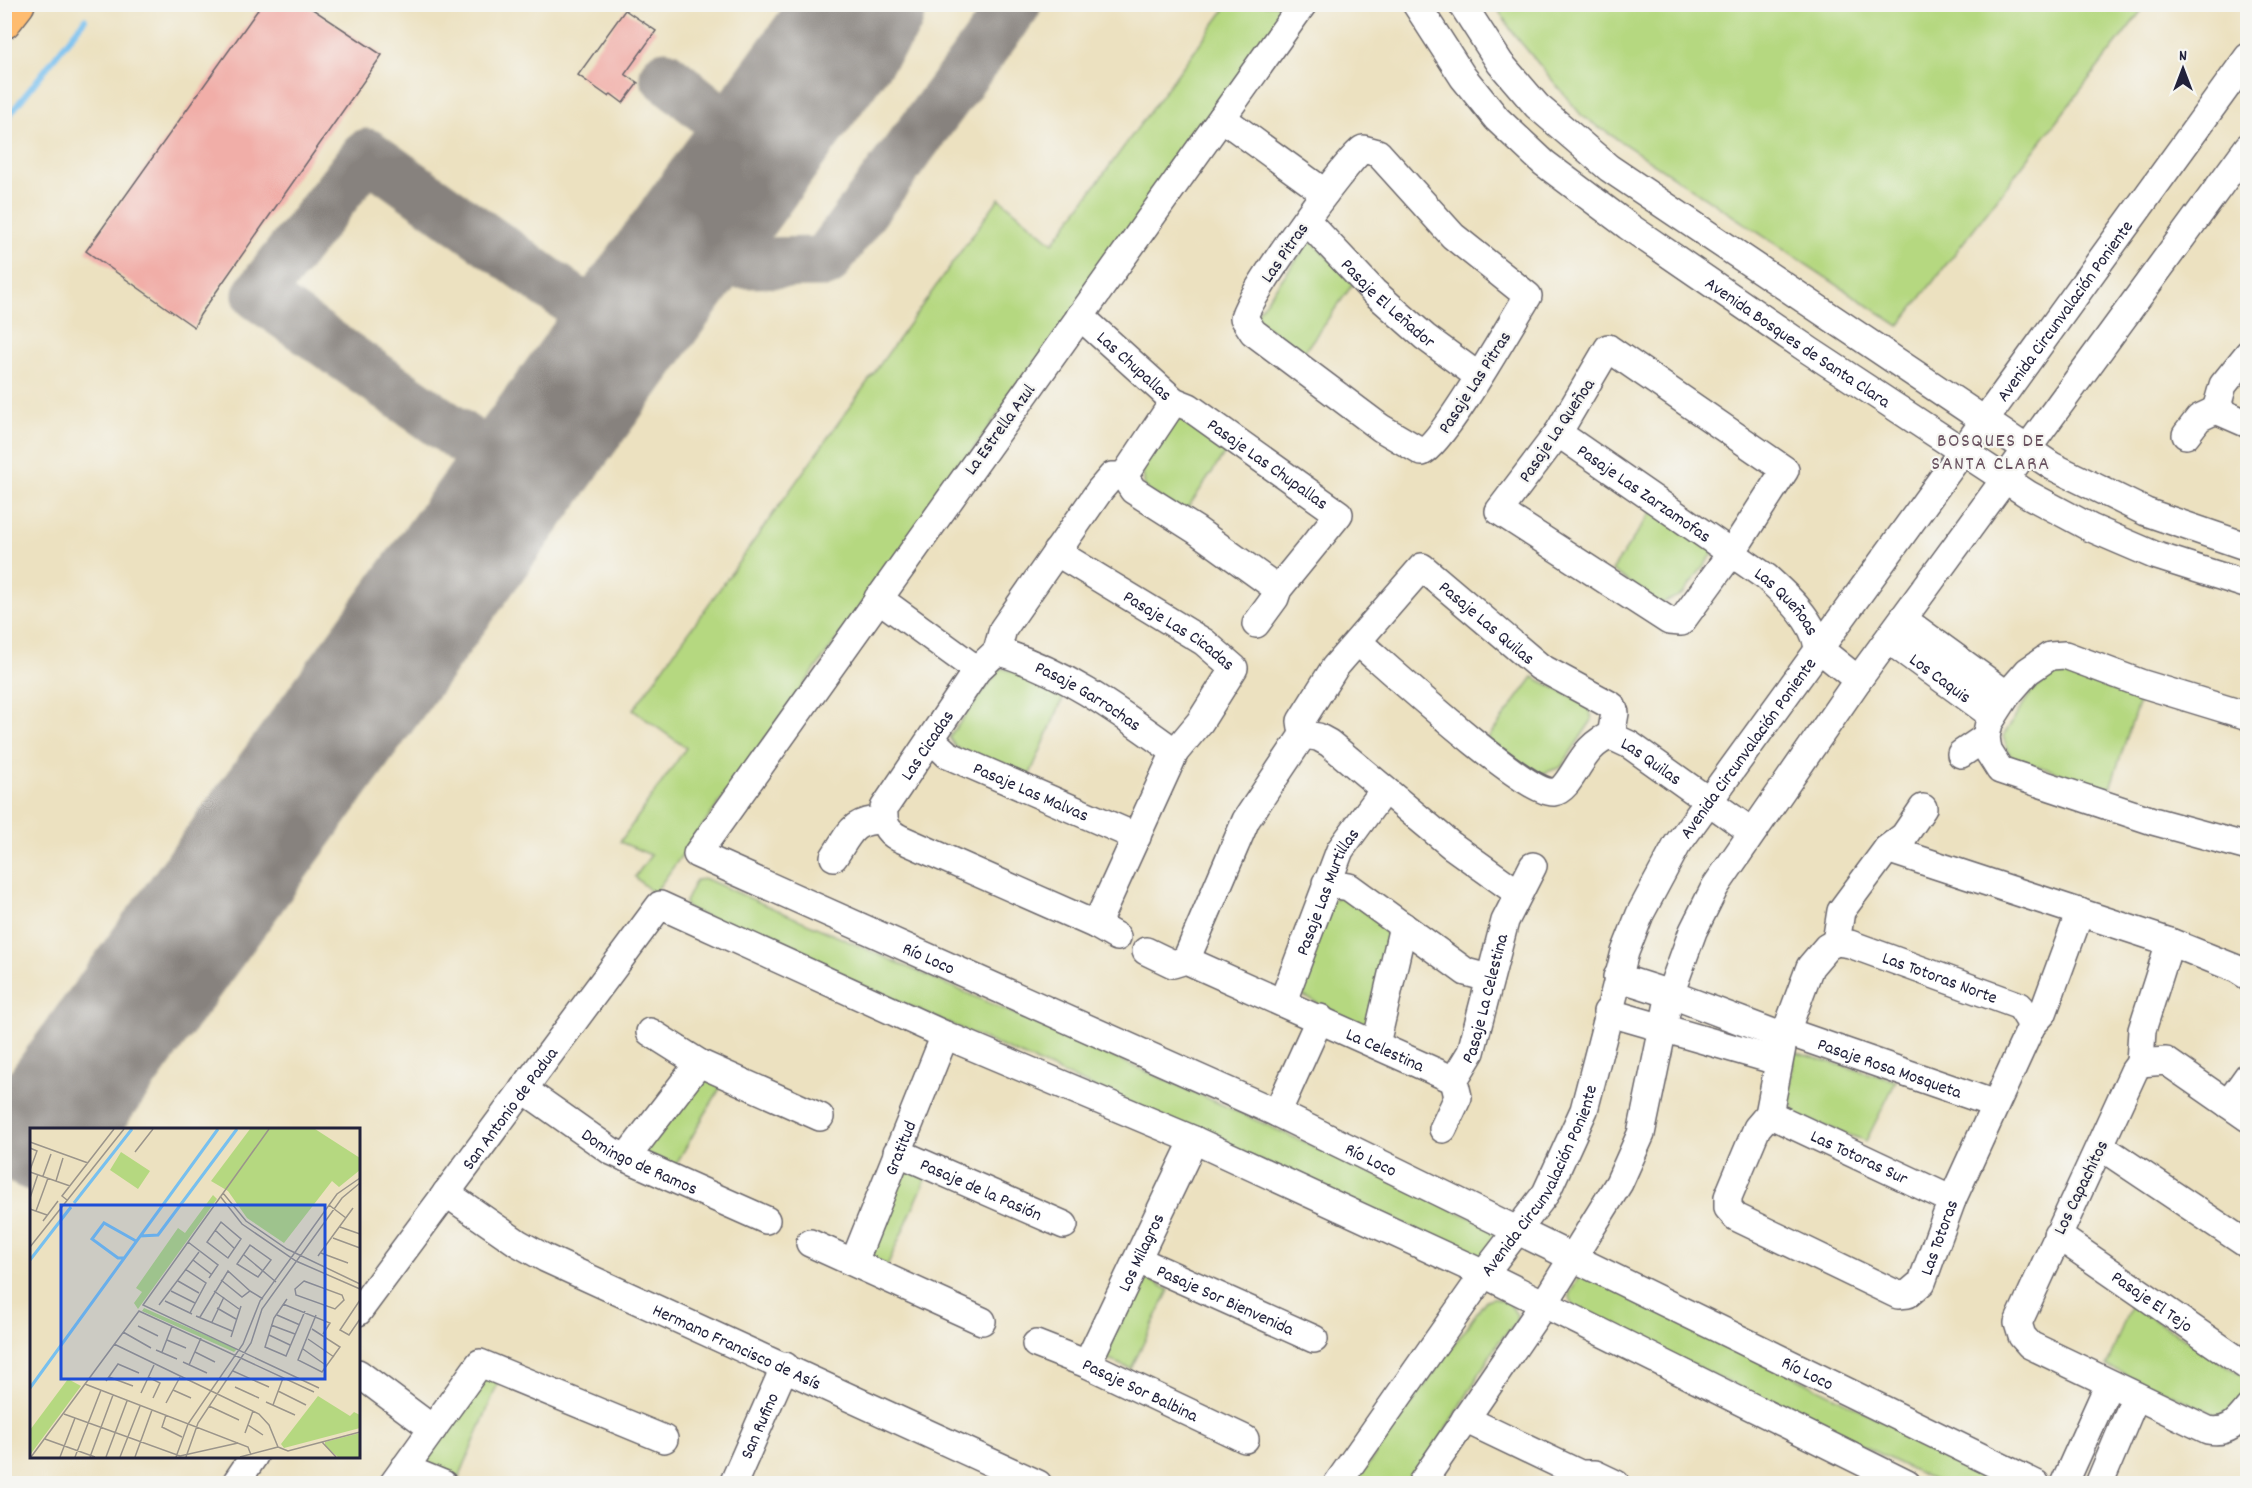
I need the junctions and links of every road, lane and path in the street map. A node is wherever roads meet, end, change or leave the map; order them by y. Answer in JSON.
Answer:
{"nodes":[{"id":1,"x":1303,"y":4,"type":"edge"},
{"id":2,"x":1416,"y":4,"type":"edge"},
{"id":3,"x":1462,"y":4,"type":"edge"},
{"id":4,"x":18,"y":5,"type":"edge"},
{"id":5,"x":4,"y":22,"type":"edge"},
{"id":6,"x":2247,"y":57,"type":"edge"},
{"id":7,"x":1222,"y":118,"type":"junction"},
{"id":8,"x":2247,"y":147,"type":"edge"},
{"id":9,"x":1369,"y":149,"type":"joint"},
{"id":10,"x":1324,"y":193,"type":"junction"},
{"id":11,"x":1306,"y":220,"type":"junction"},
{"id":12,"x":1245,"y":311,"type":"joint"},
{"id":13,"x":1080,"y":316,"type":"junction"},
{"id":14,"x":2247,"y":354,"type":"edge"},
{"id":15,"x":1478,"y":376,"type":"junction"},
{"id":16,"x":1174,"y":401,"type":"junction"},
{"id":17,"x":2216,"y":410,"type":"junction"},
{"id":18,"x":1983,"y":421,"type":"junction"},
{"id":19,"x":2247,"y":424,"type":"edge"},
{"id":20,"x":1558,"y":433,"type":"junction"},
{"id":21,"x":2186,"y":435,"type":"dead end"},
{"id":22,"x":1961,"y":451,"type":"junction"},
{"id":23,"x":2027,"y":451,"type":"junction"},
{"id":24,"x":1124,"y":476,"type":"junction"},
{"id":25,"x":2005,"y":481,"type":"junction"},
{"id":26,"x":2247,"y":547,"type":"edge"},
{"id":27,"x":1056,"y":552,"type":"junction"},
{"id":28,"x":1732,"y":552,"type":"junction"},
{"id":29,"x":2247,"y":585,"type":"edge"},
{"id":30,"x":1278,"y":589,"type":"junction"},
{"id":31,"x":878,"y":598,"type":"junction"},
{"id":32,"x":1256,"y":624,"type":"dead end"},
{"id":33,"x":1897,"y":630,"type":"junction"},
{"id":34,"x":1358,"y":642,"type":"junction"},
{"id":35,"x":1818,"y":648,"type":"junction"},
{"id":36,"x":997,"y":651,"type":"junction"},
{"id":37,"x":977,"y":670,"type":"junction"},
{"id":38,"x":1858,"y":680,"type":"junction"},
{"id":39,"x":1995,"y":716,"type":"junction"},
{"id":40,"x":2247,"y":717,"type":"edge"},
{"id":41,"x":1303,"y":735,"type":"junction"},
{"id":42,"x":1611,"y":736,"type":"junction"},
{"id":43,"x":931,"y":739,"type":"junction"},
{"id":44,"x":1174,"y":752,"type":"junction"},
{"id":45,"x":1961,"y":754,"type":"dead end"},
{"id":46,"x":1384,"y":790,"type":"junction"},
{"id":47,"x":1707,"y":800,"type":"junction"},
{"id":48,"x":1923,"y":808,"type":"dead end"},
{"id":49,"x":883,"y":820,"type":"junction"},
{"id":50,"x":1752,"y":832,"type":"junction"},
{"id":51,"x":1137,"y":837,"type":"junction"},
{"id":52,"x":2247,"y":847,"type":"edge"},
{"id":53,"x":1887,"y":849,"type":"junction"},
{"id":54,"x":697,"y":854,"type":"joint"},
{"id":55,"x":834,"y":857,"type":"dead end"},
{"id":56,"x":1533,"y":866,"type":"dead end"},
{"id":57,"x":1326,"y":883,"type":"junction"},
{"id":58,"x":1518,"y":893,"type":"junction"},
{"id":59,"x":2080,"y":912,"type":"junction"},
{"id":60,"x":1403,"y":926,"type":"junction"},
{"id":61,"x":1836,"y":942,"type":"junction"},
{"id":62,"x":2170,"y":942,"type":"junction"},
{"id":63,"x":1146,"y":951,"type":"dead end"},
{"id":64,"x":1186,"y":960,"type":"junction"},
{"id":65,"x":2247,"y":976,"type":"edge"},
{"id":66,"x":1617,"y":977,"type":"junction"},
{"id":67,"x":1488,"y":978,"type":"junction"},
{"id":68,"x":1670,"y":994,"type":"junction"},
{"id":69,"x":1283,"y":1001,"type":"junction"},
{"id":70,"x":1607,"y":1012,"type":"junction"},
{"id":71,"x":1320,"y":1018,"type":"junction"},
{"id":72,"x":2032,"y":1025,"type":"junction"},
{"id":73,"x":1664,"y":1028,"type":"junction"},
{"id":74,"x":650,"y":1032,"type":"dead end"},
{"id":75,"x":945,"y":1035,"type":"junction"},
{"id":76,"x":1782,"y":1043,"type":"junction"},
{"id":77,"x":1376,"y":1044,"type":"junction"},
{"id":78,"x":699,"y":1063,"type":"junction"},
{"id":79,"x":2140,"y":1064,"type":"junction"},
{"id":80,"x":2247,"y":1077,"type":"edge"},
{"id":81,"x":1454,"y":1080,"type":"junction"},
{"id":82,"x":523,"y":1089,"type":"junction"},
{"id":83,"x":1995,"y":1104,"type":"junction"},
{"id":84,"x":2238,"y":1111,"type":"edge"},
{"id":85,"x":1277,"y":1113,"type":"junction"},
{"id":86,"x":1769,"y":1114,"type":"junction"},
{"id":87,"x":820,"y":1117,"type":"dead end"},
{"id":88,"x":1443,"y":1129,"type":"dead end"},
{"id":89,"x":1194,"y":1140,"type":"junction"},
{"id":90,"x":2100,"y":1146,"type":"junction"},
{"id":91,"x":897,"y":1152,"type":"junction"},
{"id":92,"x":626,"y":1158,"type":"junction"},
{"id":93,"x":446,"y":1193,"type":"junction"},
{"id":94,"x":1952,"y":1200,"type":"junction"},
{"id":95,"x":766,"y":1220,"type":"dead end"},
{"id":96,"x":1064,"y":1225,"type":"dead end"},
{"id":97,"x":1517,"y":1230,"type":"junction"},
{"id":98,"x":2057,"y":1235,"type":"junction"},
{"id":99,"x":810,"y":1243,"type":"dead end"},
{"id":100,"x":2247,"y":1245,"type":"edge"},
{"id":101,"x":1573,"y":1257,"type":"junction"},
{"id":102,"x":1138,"y":1260,"type":"junction"},
{"id":103,"x":854,"y":1262,"type":"junction"},
{"id":104,"x":1484,"y":1274,"type":"junction"},
{"id":105,"x":1544,"y":1304,"type":"junction"},
{"id":106,"x":360,"y":1309,"type":"edge"},
{"id":107,"x":982,"y":1321,"type":"dead end"},
{"id":108,"x":1314,"y":1339,"type":"dead end"},
{"id":109,"x":1036,"y":1344,"type":"dead end"},
{"id":110,"x":1087,"y":1364,"type":"junction"},
{"id":111,"x":786,"y":1366,"type":"junction"},
{"id":112,"x":2247,"y":1367,"type":"edge"},
{"id":113,"x":360,"y":1374,"type":"edge"},
{"id":114,"x":2109,"y":1384,"type":"junction"},
{"id":115,"x":2136,"y":1396,"type":"junction"},
{"id":116,"x":2247,"y":1409,"type":"edge"},
{"id":117,"x":1465,"y":1419,"type":"junction"},
{"id":118,"x":433,"y":1428,"type":"junction"},
{"id":119,"x":1245,"y":1438,"type":"dead end"},
{"id":120,"x":664,"y":1439,"type":"dead end"},
{"id":121,"x":253,"y":1458,"type":"edge"},
{"id":122,"x":398,"y":1476,"type":"edge"},
{"id":123,"x":1006,"y":1477,"type":"edge"},
{"id":124,"x":1576,"y":1479,"type":"edge"},
{"id":125,"x":742,"y":1480,"type":"edge"},
{"id":126,"x":1898,"y":1482,"type":"edge"},
{"id":127,"x":235,"y":1484,"type":"edge"},
{"id":128,"x":442,"y":1484,"type":"edge"},
{"id":129,"x":1038,"y":1484,"type":"edge"},
{"id":130,"x":1337,"y":1484,"type":"edge"},
{"id":131,"x":1421,"y":1484,"type":"edge"},
{"id":132,"x":1616,"y":1484,"type":"edge"},
{"id":133,"x":2036,"y":1484,"type":"edge"},
{"id":134,"x":2064,"y":1484,"type":"edge"},
{"id":135,"x":2099,"y":1484,"type":"edge"}],
"edges":[{"from":1,"to":7,"type":"street","name":"La Estrella Azul"},
{"from":2,"to":22,"type":"street","name":"Avenida Bosques de Santa Clara"},
{"from":3,"to":18,"type":"street","name":"Avenida Bosques de Santa Clara"},
{"from":4,"to":5,"type":"main road"},
{"from":6,"to":18,"type":"street","name":"Avenida Circunvalación Poniente"},
{"from":7,"to":10,"type":"street"},
{"from":7,"to":13,"type":"street","name":"La Estrella Azul"},
{"from":8,"to":23,"type":"street"},
{"from":9,"to":10,"type":"street","name":"Las Pitras"},
{"from":9,"to":15,"type":"street","name":"Pasaje Las Pitras"},
{"from":10,"to":11,"type":"street","name":"Las Pitras"},
{"from":11,"to":12,"type":"street","name":"Las Pitras"},
{"from":11,"to":15,"type":"street","name":"Pasaje El Leñador"},
{"from":12,"to":15,"type":"street","name":"Pasaje Las Pitras"},
{"from":13,"to":16,"type":"street","name":"Las Chupallas"},
{"from":13,"to":31,"type":"street","name":"La Estrella Azul"},
{"from":14,"to":17,"type":"street"},
{"from":16,"to":24,"type":"street","name":"Las Chupallas"},
{"from":16,"to":30,"type":"street","name":"Pasaje Las Chupallas"},
{"from":17,"to":19,"type":"street"},
{"from":17,"to":21,"type":"street"},
{"from":18,"to":22,"type":"street","name":"Avenida Circunvalación Poniente"},
{"from":18,"to":23,"type":"street","name":"Avenida Bosques de Santa Clara"},
{"from":20,"to":28,"type":"street","name":"Pasaje Las Zarzamofas"},
{"from":20,"to":28,"type":"street","name":"Pasaje La Queñoa"},
{"from":20,"to":28,"type":"street","name":"Pasaje La Queñoa"},
{"from":22,"to":25,"type":"street","name":"Avenida Bosques de Santa Clara"},
{"from":22,"to":35,"type":"street","name":"Avenida Circunvalación Poniente"},
{"from":23,"to":25,"type":"street"},
{"from":23,"to":26,"type":"street","name":"Avenida Bosques de Santa Clara"},
{"from":24,"to":27,"type":"street","name":"Las Chupallas"},
{"from":24,"to":30,"type":"street"},
{"from":25,"to":29,"type":"street","name":"Avenida Bosques de Santa Clara"},
{"from":25,"to":33,"type":"street"},
{"from":27,"to":36,"type":"street"},
{"from":27,"to":44,"type":"street","name":"Pasaje Las Cicadas"},
{"from":28,"to":35,"type":"street","name":"Las Queñoas"},
{"from":30,"to":32,"type":"street","name":"Pasaje Las Chupallas"},
{"from":31,"to":37,"type":"street"},
{"from":31,"to":54,"type":"street","name":"La Estrella Azul"},
{"from":33,"to":38,"type":"street"},
{"from":33,"to":39,"type":"street","name":"Los Caquis"},
{"from":34,"to":41,"type":"street","name":"Pasaje Las Quilas"},
{"from":34,"to":42,"type":"street","name":"Las Quilas"},
{"from":34,"to":42,"type":"street","name":"Pasaje Las Quilas"},
{"from":35,"to":38,"type":"street","name":"Las Queñoas"},
{"from":35,"to":47,"type":"street","name":"Avenida Circunvalación Poniente"},
{"from":36,"to":37,"type":"street","name":"Las Cicadas"},
{"from":36,"to":44,"type":"street","name":"Pasaje Garrochas"},
{"from":37,"to":43,"type":"street","name":"Las Cicadas"},
{"from":38,"to":50,"type":"street"},
{"from":39,"to":40,"type":"street"},
{"from":39,"to":45,"type":"street"},
{"from":39,"to":52,"type":"street"},
{"from":41,"to":46,"type":"street"},
{"from":41,"to":64,"type":"street"},
{"from":42,"to":47,"type":"street","name":"Las Quilas"},
{"from":43,"to":49,"type":"street","name":"Las Cicadas"},
{"from":43,"to":51,"type":"street","name":"Pasaje Las Malvas"},
{"from":44,"to":51,"type":"street","name":"Pasaje Las Cicadas"},
{"from":46,"to":57,"type":"street","name":"Pasaje Las Murtillas"},
{"from":46,"to":58,"type":"street"},
{"from":47,"to":50,"type":"street","name":"Las Quilas"},
{"from":47,"to":66,"type":"street","name":"Avenida Circunvalación Poniente"},
{"from":48,"to":53,"type":"street"},
{"from":49,"to":51,"type":"street","name":"Pasaje Las Cicadas"},
{"from":49,"to":55,"type":"street"},
{"from":50,"to":68,"type":"street"},
{"from":53,"to":59,"type":"street"},
{"from":53,"to":61,"type":"street"},
{"from":54,"to":85,"type":"street","name":"Río Loco"},
{"from":56,"to":58,"type":"street","name":"Pasaje La Celestina"},
{"from":57,"to":60,"type":"street"},
{"from":57,"to":69,"type":"street","name":"Pasaje Las Murtillas"},
{"from":58,"to":67,"type":"street","name":"Pasaje La Celestina"},
{"from":59,"to":62,"type":"street"},
{"from":59,"to":72,"type":"street","name":"Las Totoras"},
{"from":60,"to":67,"type":"street"},
{"from":60,"to":77,"type":"street"},
{"from":61,"to":72,"type":"street","name":"Las Totoras Norte"},
{"from":61,"to":76,"type":"street","name":"Las Totoras"},
{"from":62,"to":65,"type":"street"},
{"from":62,"to":79,"type":"street"},
{"from":63,"to":64,"type":"street"},
{"from":64,"to":69,"type":"street"},
{"from":66,"to":68,"type":"street"},
{"from":66,"to":70,"type":"street","name":"Avenida Circunvalación Poniente"},
{"from":67,"to":81,"type":"street","name":"Pasaje La Celestina"},
{"from":68,"to":73,"type":"street"},
{"from":68,"to":76,"type":"street"},
{"from":69,"to":71,"type":"street","name":"La Celestina"},
{"from":70,"to":73,"type":"street"},
{"from":70,"to":97,"type":"street","name":"Avenida Circunvalación Poniente"},
{"from":71,"to":77,"type":"street","name":"La Celestina"},
{"from":71,"to":85,"type":"street"},
{"from":72,"to":83,"type":"street","name":"Las Totoras"},
{"from":73,"to":76,"type":"street"},
{"from":73,"to":101,"type":"street"},
{"from":74,"to":78,"type":"street"},
{"from":75,"to":82,"type":"street","name":"San Antonio de Padua"},
{"from":75,"to":89,"type":"street"},
{"from":75,"to":91,"type":"street","name":"Gratitud"},
{"from":76,"to":83,"type":"street","name":"Pasaje Rosa Mosqueta"},
{"from":76,"to":86,"type":"street","name":"Las Totoras"},
{"from":77,"to":81,"type":"street","name":"La Celestina"},
{"from":78,"to":87,"type":"street"},
{"from":78,"to":92,"type":"street"},
{"from":79,"to":84,"type":"street"},
{"from":79,"to":90,"type":"street","name":"Los Capachitos"},
{"from":80,"to":84,"type":"street"},
{"from":81,"to":88,"type":"street","name":"Pasaje La Celestina"},
{"from":82,"to":92,"type":"street","name":"Domingo de Ramos"},
{"from":82,"to":93,"type":"street","name":"San Antonio de Padua"},
{"from":83,"to":94,"type":"street","name":"Las Totoras"},
{"from":85,"to":97,"type":"street","name":"Río Loco"},
{"from":86,"to":94,"type":"street","name":"Las Totoras Sur"},
{"from":86,"to":94,"type":"street","name":"Las Totoras"},
{"from":89,"to":102,"type":"street","name":"Los Milagros"},
{"from":89,"to":104,"type":"street"},
{"from":90,"to":98,"type":"street","name":"Los Capachitos"},
{"from":90,"to":100,"type":"street"},
{"from":91,"to":96,"type":"street","name":"Pasaje de la Pasión"},
{"from":91,"to":103,"type":"street","name":"Gratitud"},
{"from":92,"to":95,"type":"street","name":"Domingo de Ramos"},
{"from":93,"to":106,"type":"street","name":"San Antonio de Padua"},
{"from":93,"to":111,"type":"street","name":"Hermano Francisco de Asís"},
{"from":97,"to":101,"type":"street","name":"Río Loco"},
{"from":97,"to":104,"type":"street","name":"Avenida Circunvalación Poniente"},
{"from":98,"to":112,"type":"street","name":"Pasaje El Tejo"},
{"from":98,"to":114,"type":"street","name":"Los Capachitos"},
{"from":99,"to":103,"type":"street"},
{"from":101,"to":105,"type":"street"},
{"from":101,"to":133,"type":"street","name":"Río Loco"},
{"from":102,"to":108,"type":"street","name":"Pasaje Sor Bienvenida"},
{"from":102,"to":110,"type":"street","name":"Los Milagros"},
{"from":103,"to":107,"type":"street"},
{"from":104,"to":105,"type":"street"},
{"from":104,"to":130,"type":"street","name":"Avenida Circunvalación Poniente"},
{"from":105,"to":117,"type":"street"},
{"from":105,"to":126,"type":"street"},
{"from":109,"to":110,"type":"street","name":"Pasaje Sor Balbina"},
{"from":110,"to":119,"type":"street","name":"Pasaje Sor Balbina"},
{"from":111,"to":123,"type":"street","name":"Hermano Francisco de Asís"},
{"from":111,"to":125,"type":"street","name":"San Rufino"},
{"from":113,"to":118,"type":"street"},
{"from":114,"to":115,"type":"street","name":"Los Capachitos"},
{"from":114,"to":134,"type":"street"},
{"from":115,"to":116,"type":"street","name":"Los Capachitos"},
{"from":115,"to":135,"type":"street"},
{"from":117,"to":124,"type":"street"},
{"from":117,"to":131,"type":"street"},
{"from":118,"to":120,"type":"street"},
{"from":118,"to":122,"type":"street"},
{"from":121,"to":127,"type":"street"},
{"from":122,"to":128,"type":"street"},
{"from":123,"to":129,"type":"street","name":"Hermano Francisco de Asís"},
{"from":124,"to":132,"type":"street"}]}
